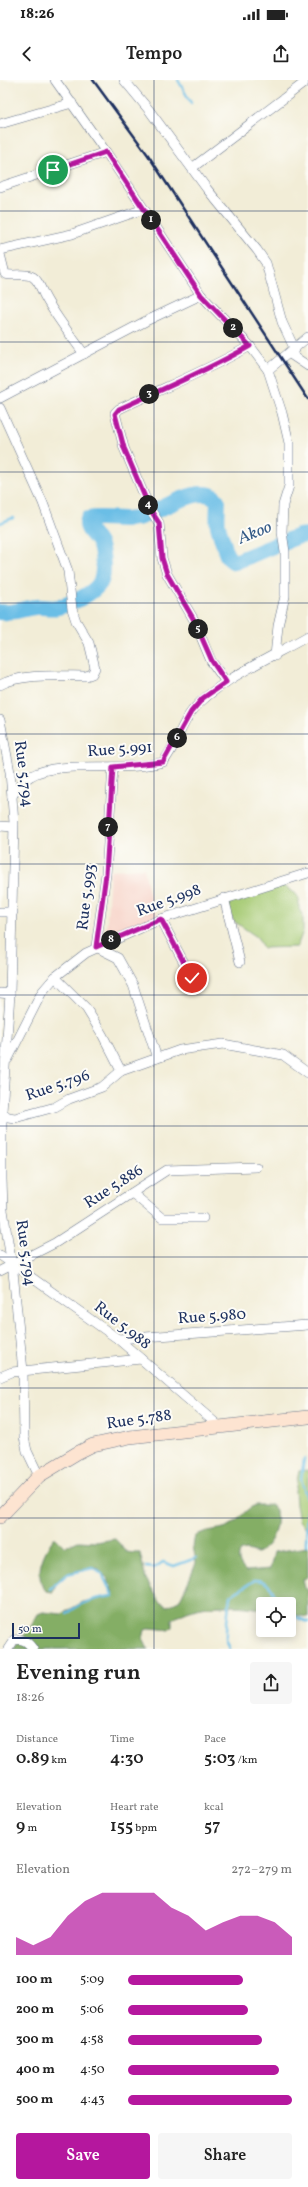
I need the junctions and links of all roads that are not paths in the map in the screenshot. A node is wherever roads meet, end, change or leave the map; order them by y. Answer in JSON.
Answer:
{"nodes":[{"id":1,"x":55,"y":80,"type":"edge"},
{"id":2,"x":124,"y":80,"type":"edge"},
{"id":3,"x":305,"y":84,"type":"edge"},
{"id":4,"x":72,"y":103,"type":"junction"},
{"id":5,"x":0,"y":124,"type":"edge"},
{"id":6,"x":106,"y":152,"type":"junction"},
{"id":7,"x":192,"y":168,"type":"junction"},
{"id":8,"x":0,"y":187,"type":"edge"},
{"id":9,"x":144,"y":209,"type":"junction"},
{"id":10,"x":0,"y":250,"type":"edge"},
{"id":11,"x":0,"y":254,"type":"edge"},
{"id":12,"x":201,"y":295,"type":"junction"},
{"id":13,"x":308,"y":337,"type":"edge"},
{"id":14,"x":250,"y":346,"type":"junction"},
{"id":15,"x":292,"y":352,"type":"junction"},
{"id":16,"x":84,"y":354,"type":"junction"},
{"id":17,"x":308,"y":366,"type":"edge"},
{"id":18,"x":268,"y":370,"type":"junction"},
{"id":19,"x":0,"y":398,"type":"edge"},
{"id":20,"x":0,"y":408,"type":"edge"},
{"id":21,"x":308,"y":636,"type":"edge"},
{"id":22,"x":274,"y":656,"type":"junction"},
{"id":23,"x":226,"y":682,"type":"junction"},
{"id":24,"x":0,"y":685,"type":"edge"},
{"id":25,"x":0,"y":720,"type":"edge"},
{"id":26,"x":2,"y":744,"type":"edge"},
{"id":27,"x":113,"y":767,"type":"junction"},
{"id":28,"x":12,"y":796,"type":"junction"},
{"id":29,"x":0,"y":826,"type":"edge"},
{"id":30,"x":13,"y":827,"type":"junction"},
{"id":31,"x":308,"y":872,"type":"edge"},
{"id":32,"x":224,"y":898,"type":"junction"},
{"id":33,"x":0,"y":912,"type":"edge"},
{"id":34,"x":13,"y":912,"type":"junction"},
{"id":35,"x":161,"y":919,"type":"junction"},
{"id":36,"x":96,"y":947,"type":"junction"},
{"id":37,"x":240,"y":962,"type":"dead end"},
{"id":38,"x":55,"y":977,"type":"junction"},
{"id":39,"x":192,"y":978,"type":"dead end"},
{"id":40,"x":0,"y":993,"type":"edge"},
{"id":41,"x":10,"y":994,"type":"junction"},
{"id":42,"x":157,"y":1058,"type":"junction"},
{"id":43,"x":6,"y":1064,"type":"junction"},
{"id":44,"x":121,"y":1071,"type":"junction"},
{"id":45,"x":308,"y":1073,"type":"edge"},
{"id":46,"x":1,"y":1113,"type":"edge"},
{"id":47,"x":256,"y":1167,"type":"dead end"},
{"id":48,"x":132,"y":1193,"type":"junction"},
{"id":49,"x":203,"y":1218,"type":"dead end"},
{"id":50,"x":0,"y":1255,"type":"edge"},
{"id":51,"x":12,"y":1265,"type":"junction"},
{"id":52,"x":0,"y":1271,"type":"edge"},
{"id":53,"x":308,"y":1325,"type":"edge"},
{"id":54,"x":118,"y":1339,"type":"junction"},
{"id":55,"x":141,"y":1359,"type":"junction"},
{"id":56,"x":23,"y":1370,"type":"junction"},
{"id":57,"x":0,"y":1377,"type":"edge"},
{"id":58,"x":308,"y":1417,"type":"edge"},
{"id":59,"x":220,"y":1427,"type":"junction"},
{"id":60,"x":39,"y":1476,"type":"junction"},
{"id":61,"x":0,"y":1517,"type":"edge"},
{"id":62,"x":8,"y":1649,"type":"edge"},
{"id":63,"x":33,"y":1649,"type":"edge"}],
"edges":[{"from":1,"to":4,"type":"street"},
{"from":2,"to":7,"type":"street"},
{"from":3,"to":7,"type":"street"},
{"from":4,"to":5,"type":"street"},
{"from":4,"to":6,"type":"street"},
{"from":6,"to":8,"type":"street"},
{"from":6,"to":9,"type":"street"},
{"from":7,"to":15,"type":"street"},
{"from":9,"to":10,"type":"street"},
{"from":9,"to":12,"type":"street"},
{"from":11,"to":16,"type":"street"},
{"from":12,"to":14,"type":"street"},
{"from":12,"to":16,"type":"street"},
{"from":13,"to":15,"type":"street"},
{"from":14,"to":18,"type":"street"},
{"from":14,"to":23,"type":"street"},
{"from":15,"to":17,"type":"street"},
{"from":15,"to":18,"type":"street"},
{"from":16,"to":19,"type":"street"},
{"from":18,"to":22,"type":"street"},
{"from":20,"to":24,"type":"street"},
{"from":21,"to":22,"type":"street","name":"Rue 5.991"},
{"from":22,"to":23,"type":"street","name":"Rue 5.991"},
{"from":23,"to":27,"type":"street","name":"Rue 5.991"},
{"from":25,"to":26,"type":"street","name":"Rue 5.794"},
{"from":26,"to":28,"type":"street","name":"Rue 5.794"},
{"from":27,"to":28,"type":"street","name":"Rue 5.991"},
{"from":27,"to":36,"type":"street","name":"Rue 5.993"},
{"from":28,"to":30,"type":"street","name":"Rue 5.794"},
{"from":29,"to":30,"type":"street"},
{"from":30,"to":34,"type":"street","name":"Rue 5.794"},
{"from":31,"to":32,"type":"street","name":"Rue 5.998"},
{"from":32,"to":35,"type":"street","name":"Rue 5.998"},
{"from":32,"to":37,"type":"street"},
{"from":33,"to":34,"type":"street"},
{"from":34,"to":41,"type":"street","name":"Rue 5.794"},
{"from":35,"to":36,"type":"street","name":"Rue 5.998"},
{"from":35,"to":39,"type":"street"},
{"from":36,"to":38,"type":"street","name":"Rue 5.998"},
{"from":36,"to":42,"type":"street","name":"Rue 5.993"},
{"from":38,"to":43,"type":"street","name":"Rue 5.998"},
{"from":38,"to":44,"type":"street"},
{"from":40,"to":41,"type":"street"},
{"from":41,"to":43,"type":"street","name":"Rue 5.794"},
{"from":42,"to":44,"type":"street","name":"Rue 5.796"},
{"from":42,"to":45,"type":"street","name":"Rue 5.796"},
{"from":43,"to":46,"type":"street","name":"Rue 5.794"},
{"from":44,"to":46,"type":"street","name":"Rue 5.796"},
{"from":46,"to":51,"type":"street","name":"Rue 5.794"},
{"from":47,"to":48,"type":"street","name":"Rue 5.886"},
{"from":48,"to":49,"type":"street"},
{"from":48,"to":51,"type":"street","name":"Rue 5.886"},
{"from":50,"to":51,"type":"street","name":"Rue 5.988"},
{"from":51,"to":52,"type":"street","name":"Rue 5.886"},
{"from":51,"to":54,"type":"street","name":"Rue 5.988"},
{"from":51,"to":56,"type":"street","name":"Rue 5.794"},
{"from":53,"to":54,"type":"street","name":"Rue 5.980"},
{"from":54,"to":55,"type":"street","name":"Rue 5.988"},
{"from":55,"to":56,"type":"street"},
{"from":55,"to":59,"type":"street","name":"Rue 5.988"},
{"from":56,"to":57,"type":"street"},
{"from":56,"to":60,"type":"street","name":"Rue 5.794"},
{"from":58,"to":59,"type":"street","name":"Rue 5.788"},
{"from":59,"to":60,"type":"street","name":"Rue 5.788"},
{"from":60,"to":61,"type":"street","name":"Rue 5.788"},
{"from":62,"to":63,"type":"street"}]}
